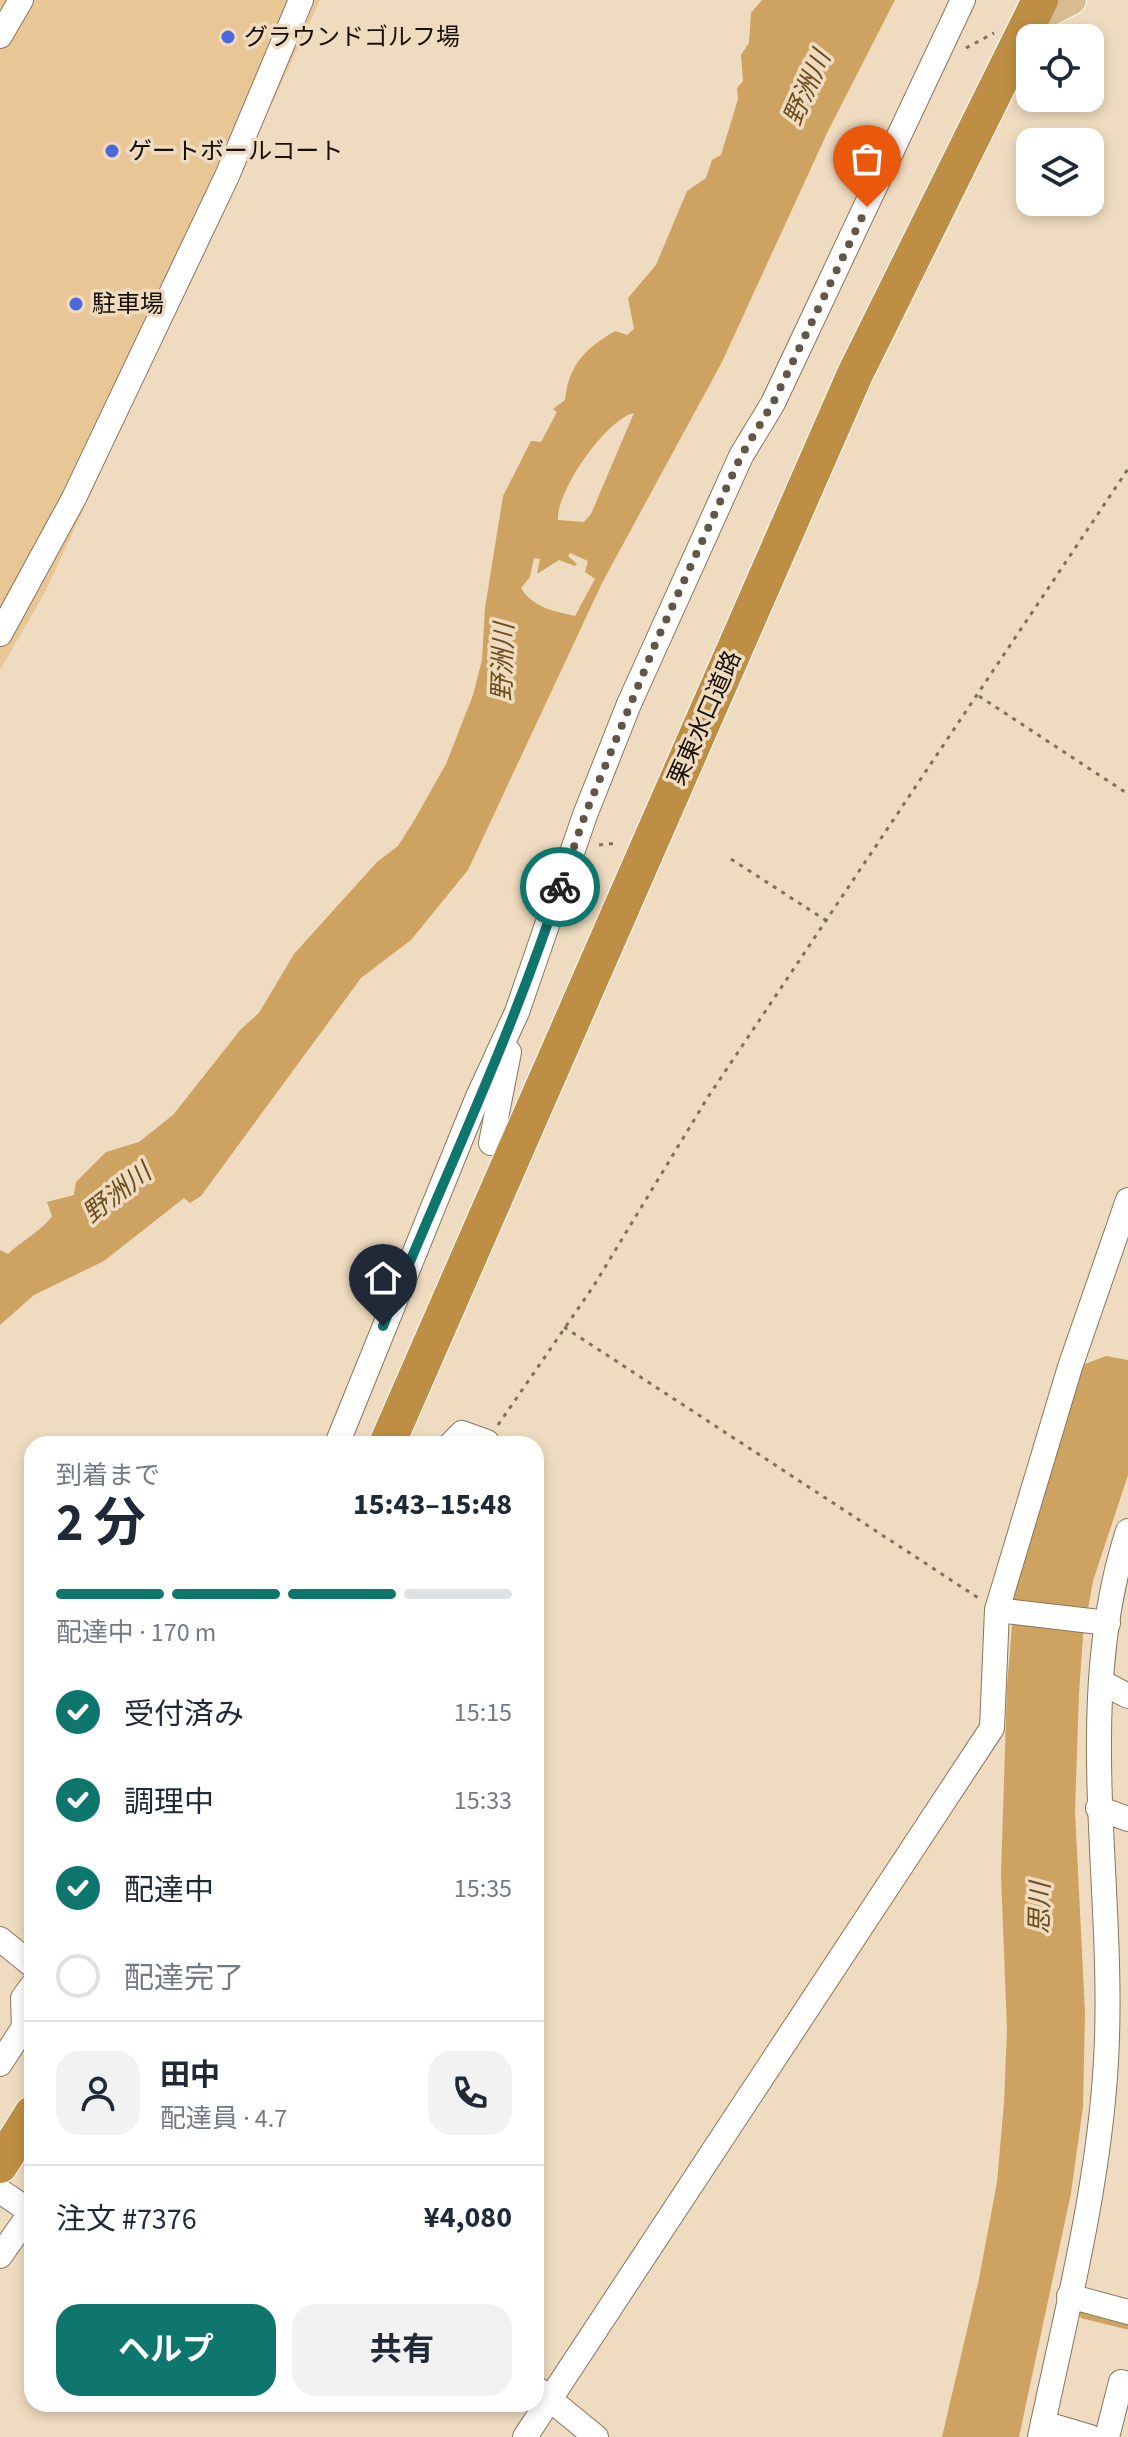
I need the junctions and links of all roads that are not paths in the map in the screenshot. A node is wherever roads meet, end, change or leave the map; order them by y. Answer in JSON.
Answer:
{"nodes":[{"id":1,"x":21,"y":0,"type":"edge"},
{"id":2,"x":301,"y":0,"type":"edge"},
{"id":3,"x":963,"y":0,"type":"edge"},
{"id":4,"x":1071,"y":0,"type":"edge"},
{"id":5,"x":1033,"y":11,"type":"edge"},
{"id":6,"x":0,"y":36,"type":"edge"},
{"id":7,"x":0,"y":634,"type":"edge"},
{"id":8,"x":517,"y":1012,"type":"junction"},
{"id":9,"x":491,"y":1143,"type":"dead end"},
{"id":10,"x":1128,"y":1200,"type":"edge"},
{"id":11,"x":340,"y":1436,"type":"edge"},
{"id":12,"x":390,"y":1436,"type":"edge"},
{"id":13,"x":1128,"y":1531,"type":"edge"},
{"id":14,"x":1121,"y":1582,"type":"edge"},
{"id":15,"x":1002,"y":1611,"type":"junction"},
{"id":16,"x":1104,"y":1623,"type":"junction"},
{"id":17,"x":1101,"y":1682,"type":"junction"},
{"id":18,"x":1128,"y":1696,"type":"edge"},
{"id":19,"x":1098,"y":1808,"type":"junction"},
{"id":20,"x":1128,"y":1819,"type":"edge"},
{"id":21,"x":0,"y":1939,"type":"edge"},
{"id":22,"x":24,"y":1962,"type":"edge"},
{"id":23,"x":24,"y":1995,"type":"edge"},
{"id":24,"x":24,"y":2027,"type":"edge"},
{"id":25,"x":24,"y":2027,"type":"edge"},
{"id":26,"x":0,"y":2064,"type":"edge"},
{"id":27,"x":24,"y":2130,"type":"edge"},
{"id":28,"x":0,"y":2165,"type":"edge"},
{"id":29,"x":0,"y":2191,"type":"edge"},
{"id":30,"x":24,"y":2206,"type":"edge"},
{"id":31,"x":24,"y":2221,"type":"edge"},
{"id":32,"x":0,"y":2256,"type":"edge"},
{"id":33,"x":1069,"y":2296,"type":"junction"},
{"id":34,"x":1128,"y":2312,"type":"edge"},
{"id":35,"x":1128,"y":2384,"type":"edge"},
{"id":36,"x":544,"y":2393,"type":"edge"},
{"id":37,"x":544,"y":2395,"type":"edge"},
{"id":38,"x":535,"y":2412,"type":"edge"},
{"id":39,"x":1042,"y":2430,"type":"edge"},
{"id":40,"x":525,"y":2437,"type":"edge"},
{"id":41,"x":596,"y":2437,"type":"edge"},
{"id":42,"x":1090,"y":2437,"type":"edge"},
{"id":43,"x":1107,"y":2437,"type":"edge"}],
"edges":[{"from":1,"to":6,"type":"street"},
{"from":2,"to":7,"type":"street"},
{"from":3,"to":8,"type":"street"},
{"from":4,"to":5,"type":"main road"},
{"from":5,"to":12,"type":"highway","name":"栗東水口道路"},
{"from":8,"to":9,"type":"street"},
{"from":8,"to":11,"type":"street"},
{"from":10,"to":15,"type":"street"},
{"from":13,"to":14,"type":"street"},
{"from":14,"to":16,"type":"street"},
{"from":15,"to":16,"type":"street"},
{"from":15,"to":36,"type":"street"},
{"from":16,"to":17,"type":"street"},
{"from":17,"to":18,"type":"street"},
{"from":17,"to":19,"type":"street"},
{"from":19,"to":20,"type":"street"},
{"from":19,"to":33,"type":"street"},
{"from":21,"to":22,"type":"street"},
{"from":23,"to":24,"type":"street"},
{"from":25,"to":26,"type":"street"},
{"from":27,"to":28,"type":"highway"},
{"from":29,"to":30,"type":"street"},
{"from":31,"to":32,"type":"street"},
{"from":33,"to":34,"type":"street"},
{"from":33,"to":39,"type":"street"},
{"from":35,"to":43,"type":"street"},
{"from":37,"to":41,"type":"street"},
{"from":38,"to":40,"type":"street"},
{"from":39,"to":42,"type":"street"}]}
